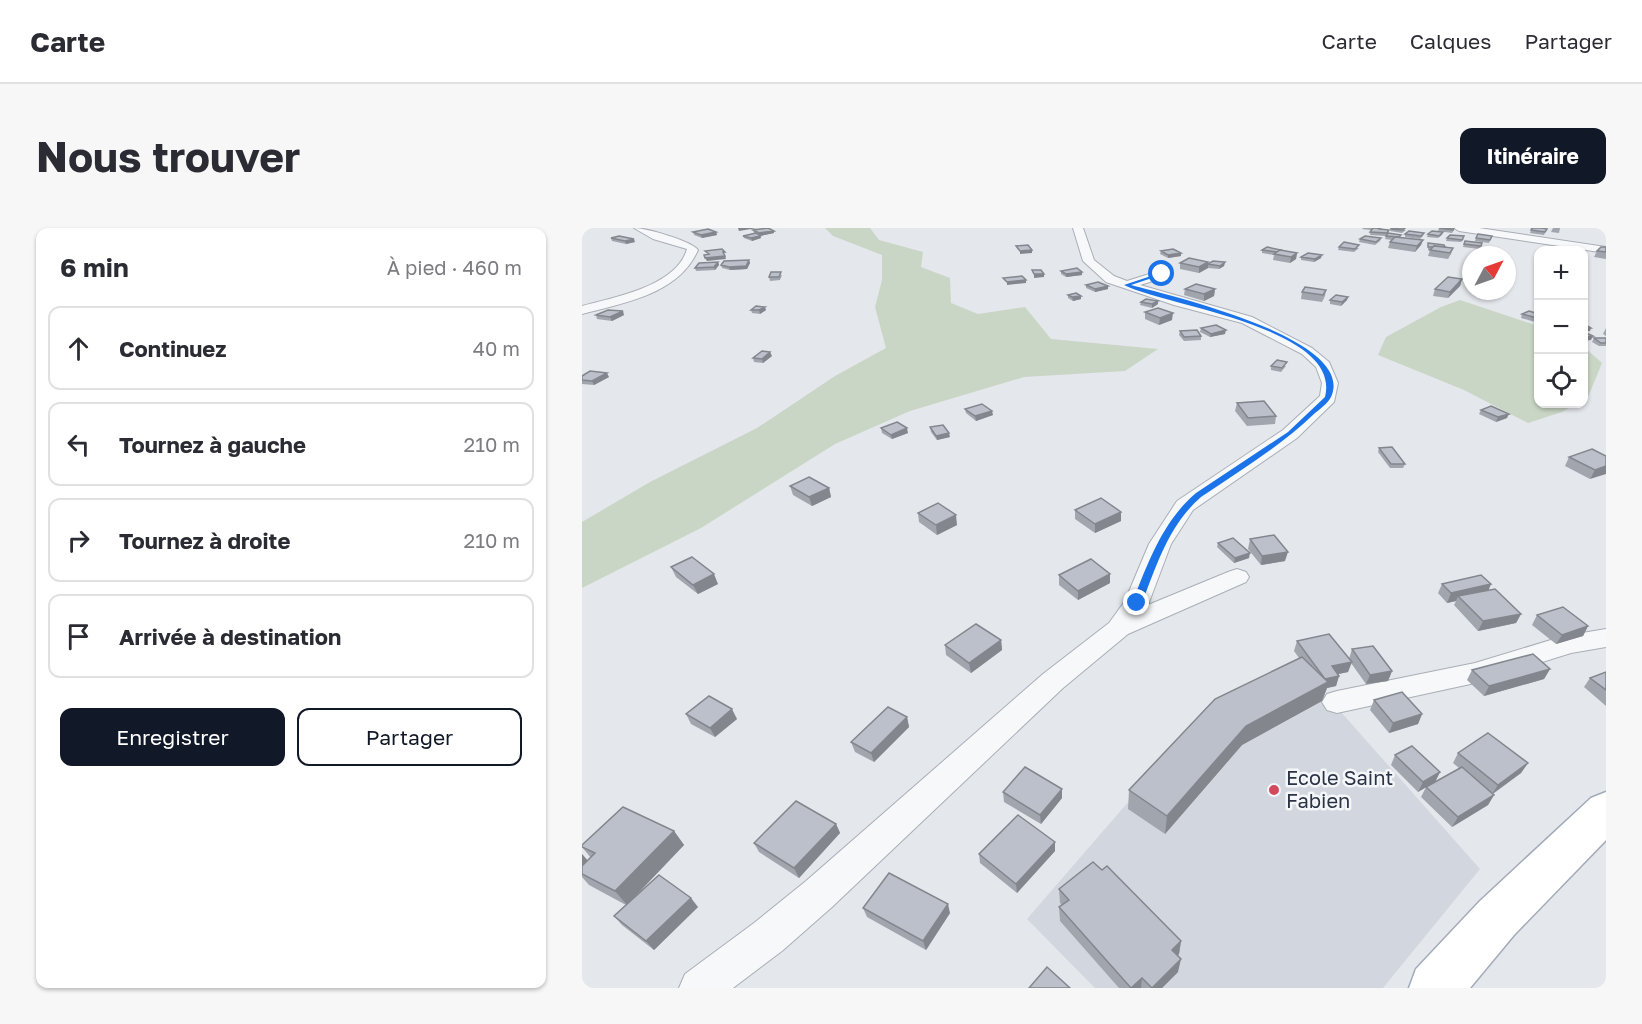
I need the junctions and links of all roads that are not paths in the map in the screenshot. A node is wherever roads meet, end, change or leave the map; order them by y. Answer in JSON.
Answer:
{"nodes":[{"id":1,"x":639,"y":228,"type":"edge"},
{"id":2,"x":1078,"y":228,"type":"edge"},
{"id":3,"x":1459,"y":228,"type":"edge"},
{"id":4,"x":1606,"y":250,"type":"edge"},
{"id":5,"x":1162,"y":274,"type":"dead end"},
{"id":6,"x":1126,"y":285,"type":"junction"},
{"id":7,"x":582,"y":310,"type":"edge"},
{"id":8,"x":1237,"y":577,"type":"dead end"},
{"id":9,"x":1118,"y":628,"type":"junction"},
{"id":10,"x":1606,"y":638,"type":"edge"},
{"id":11,"x":1337,"y":702,"type":"dead end"},
{"id":12,"x":1606,"y":811,"type":"edge"},
{"id":13,"x":699,"y":988,"type":"edge"},
{"id":14,"x":1435,"y":988,"type":"edge"}],
"edges":[{"from":1,"to":7,"type":"street"},
{"from":2,"to":6,"type":"street"},
{"from":3,"to":4,"type":"street"},
{"from":5,"to":6,"type":"street"},
{"from":6,"to":9,"type":"street"},
{"from":8,"to":9,"type":"street"},
{"from":9,"to":13,"type":"street"},
{"from":10,"to":11,"type":"street"},
{"from":12,"to":14,"type":"main road"}]}
